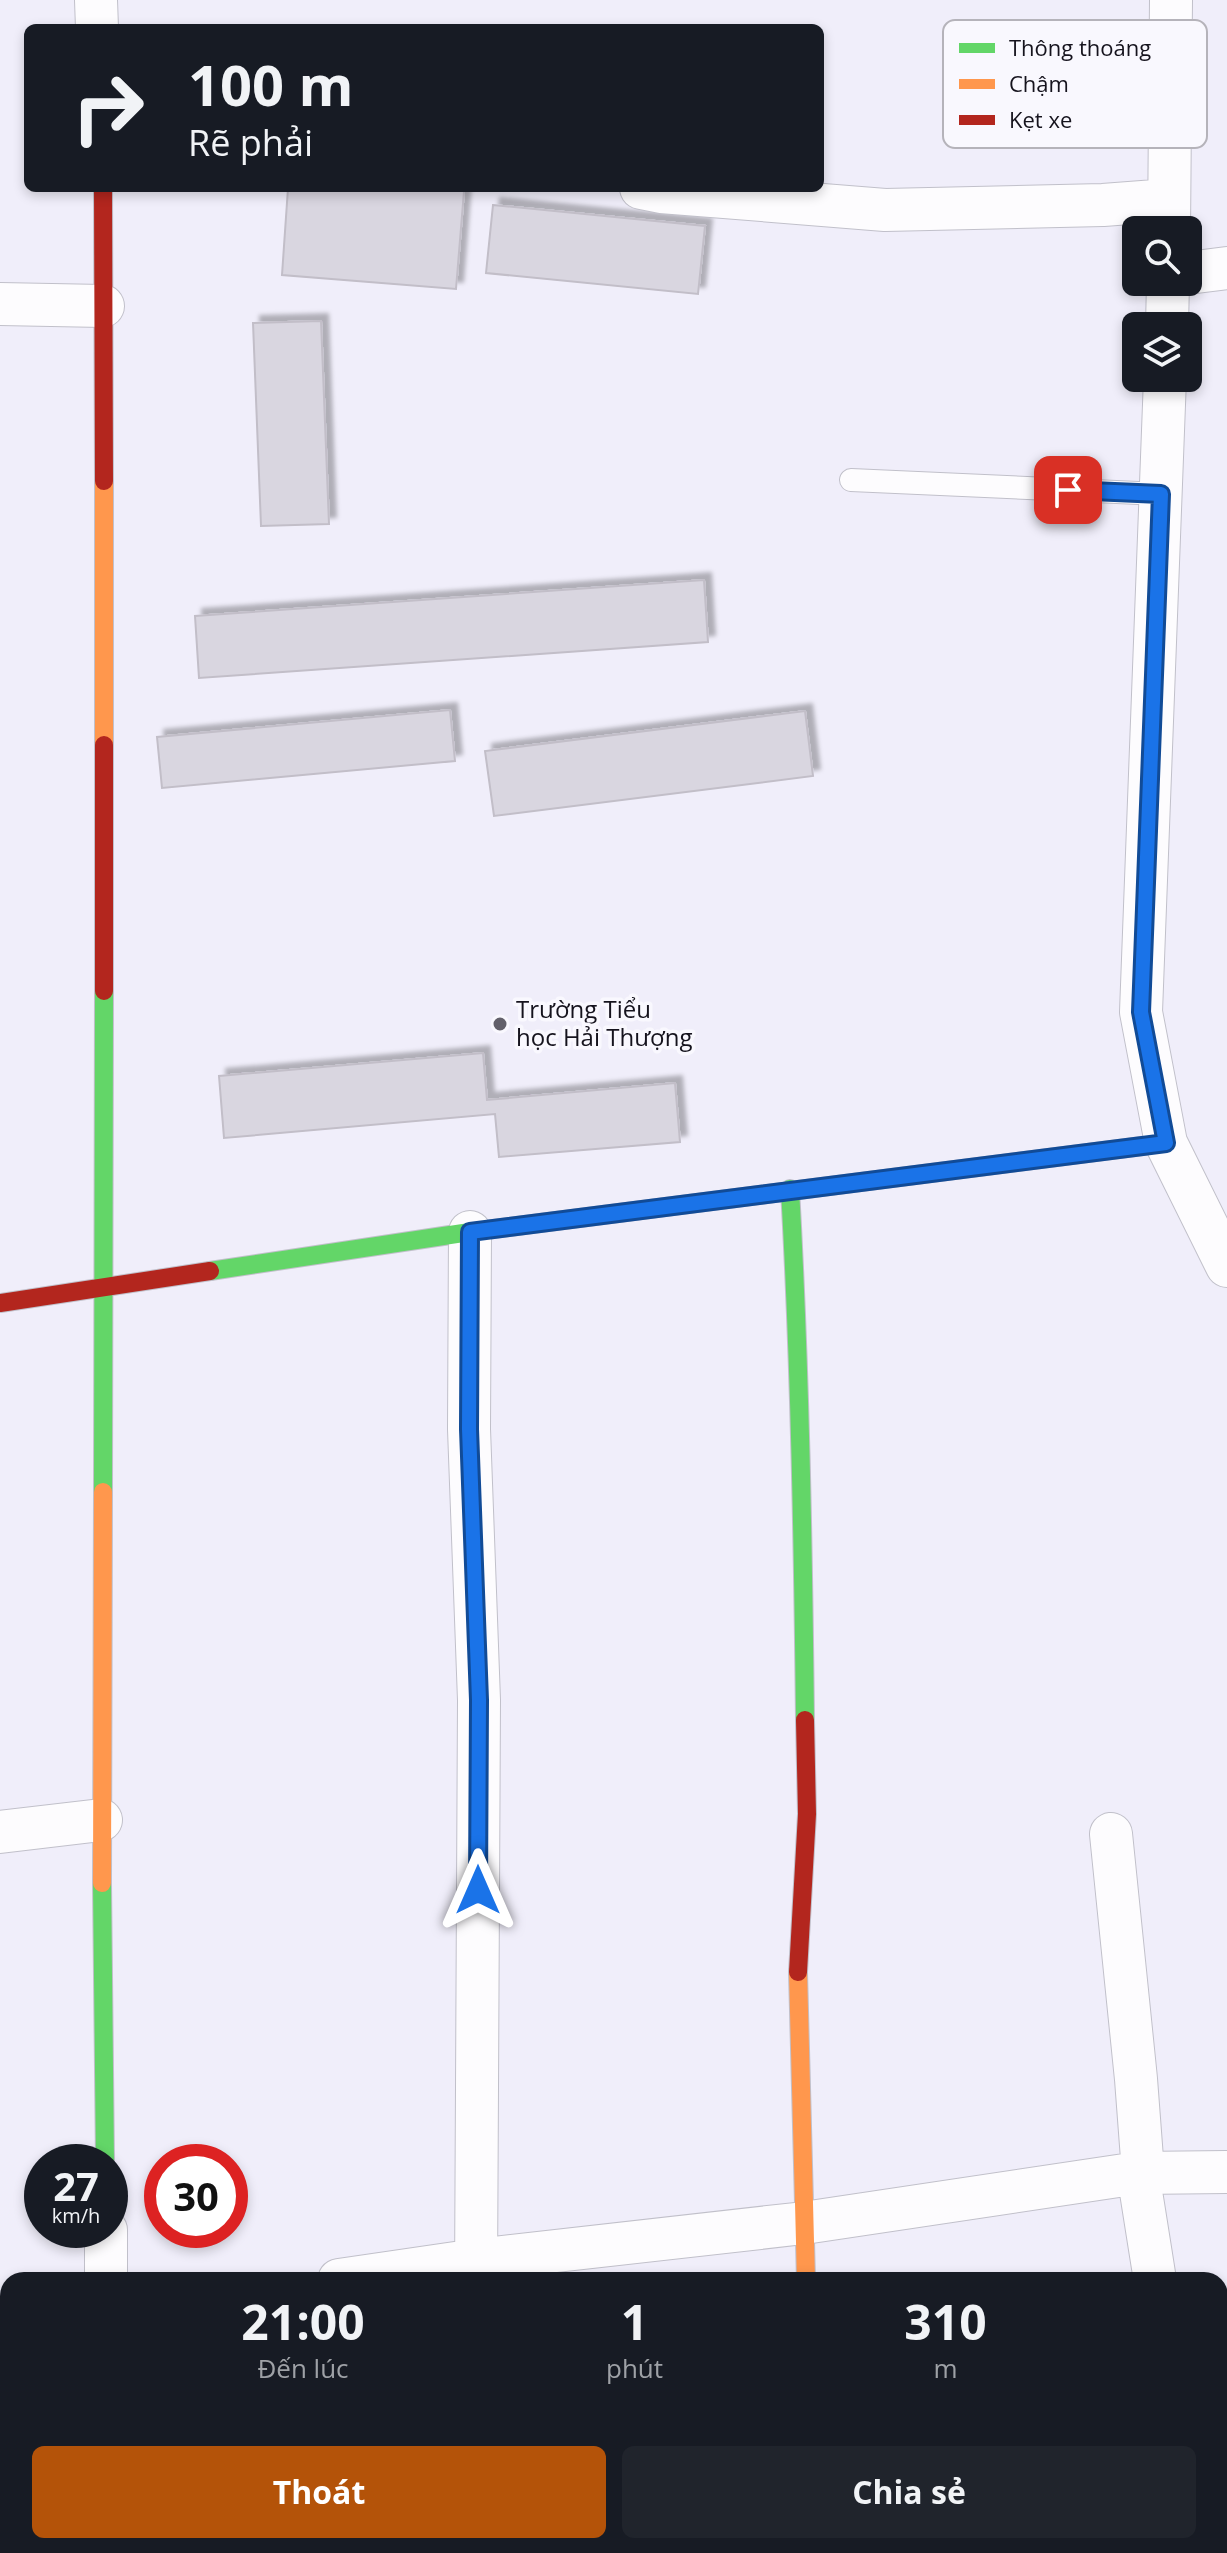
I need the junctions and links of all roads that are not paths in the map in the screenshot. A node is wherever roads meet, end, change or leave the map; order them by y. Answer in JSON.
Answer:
{"nodes":[{"id":1,"x":96,"y":0,"type":"edge"},
{"id":2,"x":1171,"y":0,"type":"edge"},
{"id":3,"x":1171,"y":20,"type":"edge"},
{"id":4,"x":97,"y":24,"type":"edge"},
{"id":5,"x":1170,"y":148,"type":"edge"},
{"id":6,"x":103,"y":192,"type":"edge"},
{"id":7,"x":661,"y":192,"type":"edge"},
{"id":8,"x":1169,"y":215,"type":"edge"},
{"id":9,"x":1227,"y":268,"type":"edge"},
{"id":10,"x":1202,"y":271,"type":"edge"},
{"id":11,"x":0,"y":304,"type":"edge"},
{"id":12,"x":103,"y":306,"type":"junction"},
{"id":13,"x":1165,"y":392,"type":"edge"},
{"id":14,"x":851,"y":480,"type":"dead end"},
{"id":15,"x":1161,"y":494,"type":"junction"},
{"id":16,"x":1166,"y":1143,"type":"junction"},
{"id":17,"x":790,"y":1189,"type":"junction"},
{"id":18,"x":470,"y":1232,"type":"junction"},
{"id":19,"x":1227,"y":1266,"type":"edge"},
{"id":20,"x":105,"y":1288,"type":"junction"},
{"id":21,"x":0,"y":1303,"type":"edge"},
{"id":22,"x":101,"y":1820,"type":"junction"},
{"id":23,"x":0,"y":1832,"type":"edge"},
{"id":24,"x":1111,"y":1834,"type":"dead end"},
{"id":25,"x":105,"y":2144,"type":"edge"},
{"id":26,"x":1227,"y":2172,"type":"edge"},
{"id":27,"x":1138,"y":2173,"type":"junction"},
{"id":28,"x":804,"y":2223,"type":"junction"},
{"id":29,"x":106,"y":2248,"type":"edge"},
{"id":30,"x":476,"y":2270,"type":"edge"},
{"id":31,"x":106,"y":2272,"type":"edge"},
{"id":32,"x":449,"y":2272,"type":"edge"},
{"id":33,"x":806,"y":2272,"type":"edge"},
{"id":34,"x":1154,"y":2272,"type":"edge"}],
"edges":[{"from":1,"to":4,"type":"street"},
{"from":2,"to":3,"type":"street"},
{"from":5,"to":8,"type":"street"},
{"from":6,"to":12,"type":"street"},
{"from":7,"to":8,"type":"street"},
{"from":9,"to":10,"type":"street"},
{"from":11,"to":12,"type":"street"},
{"from":12,"to":20,"type":"street"},
{"from":13,"to":15,"type":"street"},
{"from":14,"to":15,"type":"lane"},
{"from":15,"to":16,"type":"street"},
{"from":16,"to":17,"type":"street"},
{"from":16,"to":19,"type":"street"},
{"from":17,"to":18,"type":"street"},
{"from":17,"to":28,"type":"street"},
{"from":18,"to":20,"type":"street"},
{"from":18,"to":30,"type":"street"},
{"from":20,"to":21,"type":"street"},
{"from":20,"to":22,"type":"street"},
{"from":22,"to":23,"type":"street"},
{"from":22,"to":25,"type":"street"},
{"from":24,"to":27,"type":"street"},
{"from":26,"to":27,"type":"street"},
{"from":27,"to":28,"type":"street"},
{"from":27,"to":34,"type":"street"},
{"from":28,"to":30,"type":"street"},
{"from":28,"to":33,"type":"street"},
{"from":29,"to":31,"type":"street"},
{"from":30,"to":32,"type":"street"}]}
